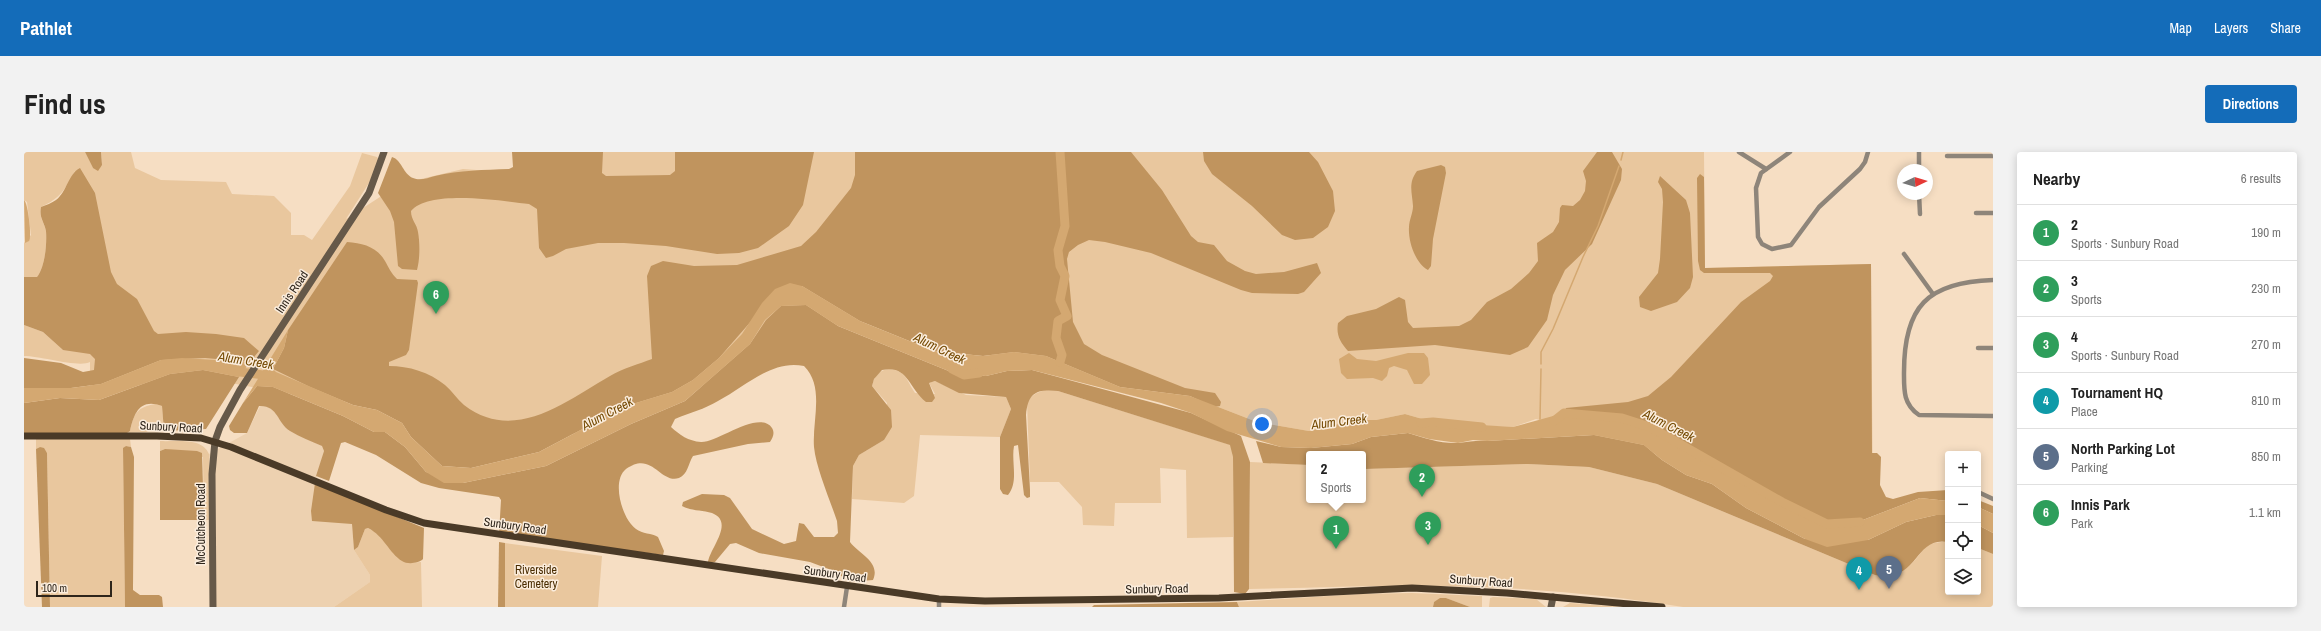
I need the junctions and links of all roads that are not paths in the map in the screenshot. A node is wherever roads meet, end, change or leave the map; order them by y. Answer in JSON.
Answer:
{"nodes":[{"id":1,"x":384,"y":152,"type":"edge"},
{"id":2,"x":1739,"y":152,"type":"edge"},
{"id":3,"x":1790,"y":152,"type":"edge"},
{"id":4,"x":1868,"y":152,"type":"edge"},
{"id":5,"x":1919,"y":152,"type":"edge"},
{"id":6,"x":1947,"y":156,"type":"dead end"},
{"id":7,"x":1993,"y":156,"type":"edge"},
{"id":8,"x":1919,"y":164,"type":"edge"},
{"id":9,"x":1766,"y":169,"type":"junction"},
{"id":10,"x":1919,"y":200,"type":"edge"},
{"id":11,"x":1976,"y":213,"type":"dead end"},
{"id":12,"x":1993,"y":213,"type":"edge"},
{"id":13,"x":1920,"y":214,"type":"dead end"},
{"id":14,"x":1904,"y":254,"type":"dead end"},
{"id":15,"x":1993,"y":280,"type":"edge"},
{"id":16,"x":1933,"y":294,"type":"junction"},
{"id":17,"x":1978,"y":348,"type":"dead end"},
{"id":18,"x":1993,"y":348,"type":"edge"},
{"id":19,"x":1993,"y":416,"type":"edge"},
{"id":20,"x":24,"y":436,"type":"edge"},
{"id":21,"x":215,"y":441,"type":"junction"},
{"id":22,"x":1981,"y":493,"type":"edge"},
{"id":23,"x":1993,"y":499,"type":"edge"},
{"id":24,"x":847,"y":587,"type":"junction"},
{"id":25,"x":1553,"y":597,"type":"junction"},
{"id":26,"x":939,"y":603,"type":"edge"},
{"id":27,"x":212,"y":607,"type":"edge"},
{"id":28,"x":844,"y":607,"type":"edge"},
{"id":29,"x":1551,"y":607,"type":"edge"},
{"id":30,"x":1662,"y":607,"type":"edge"}],
"edges":[{"from":1,"to":21,"type":"main road","name":"Innis Road"},
{"from":2,"to":9,"type":"street"},
{"from":3,"to":9,"type":"street"},
{"from":4,"to":9,"type":"street"},
{"from":5,"to":8,"type":"street"},
{"from":6,"to":7,"type":"street"},
{"from":10,"to":13,"type":"street"},
{"from":11,"to":12,"type":"street"},
{"from":14,"to":16,"type":"street"},
{"from":15,"to":16,"type":"street"},
{"from":16,"to":19,"type":"street"},
{"from":17,"to":18,"type":"street"},
{"from":20,"to":21,"type":"main road","name":"Sunbury Road"},
{"from":21,"to":24,"type":"main road","name":"Sunbury Road"},
{"from":21,"to":27,"type":"main road","name":"McCutcheon Road"},
{"from":22,"to":23,"type":"street"},
{"from":24,"to":26,"type":"main road","name":"Sunbury Road"},
{"from":24,"to":28,"type":"street"},
{"from":25,"to":26,"type":"main road","name":"Sunbury Road"},
{"from":25,"to":29,"type":"main road"},
{"from":25,"to":30,"type":"main road","name":"Sunbury Road"}]}
